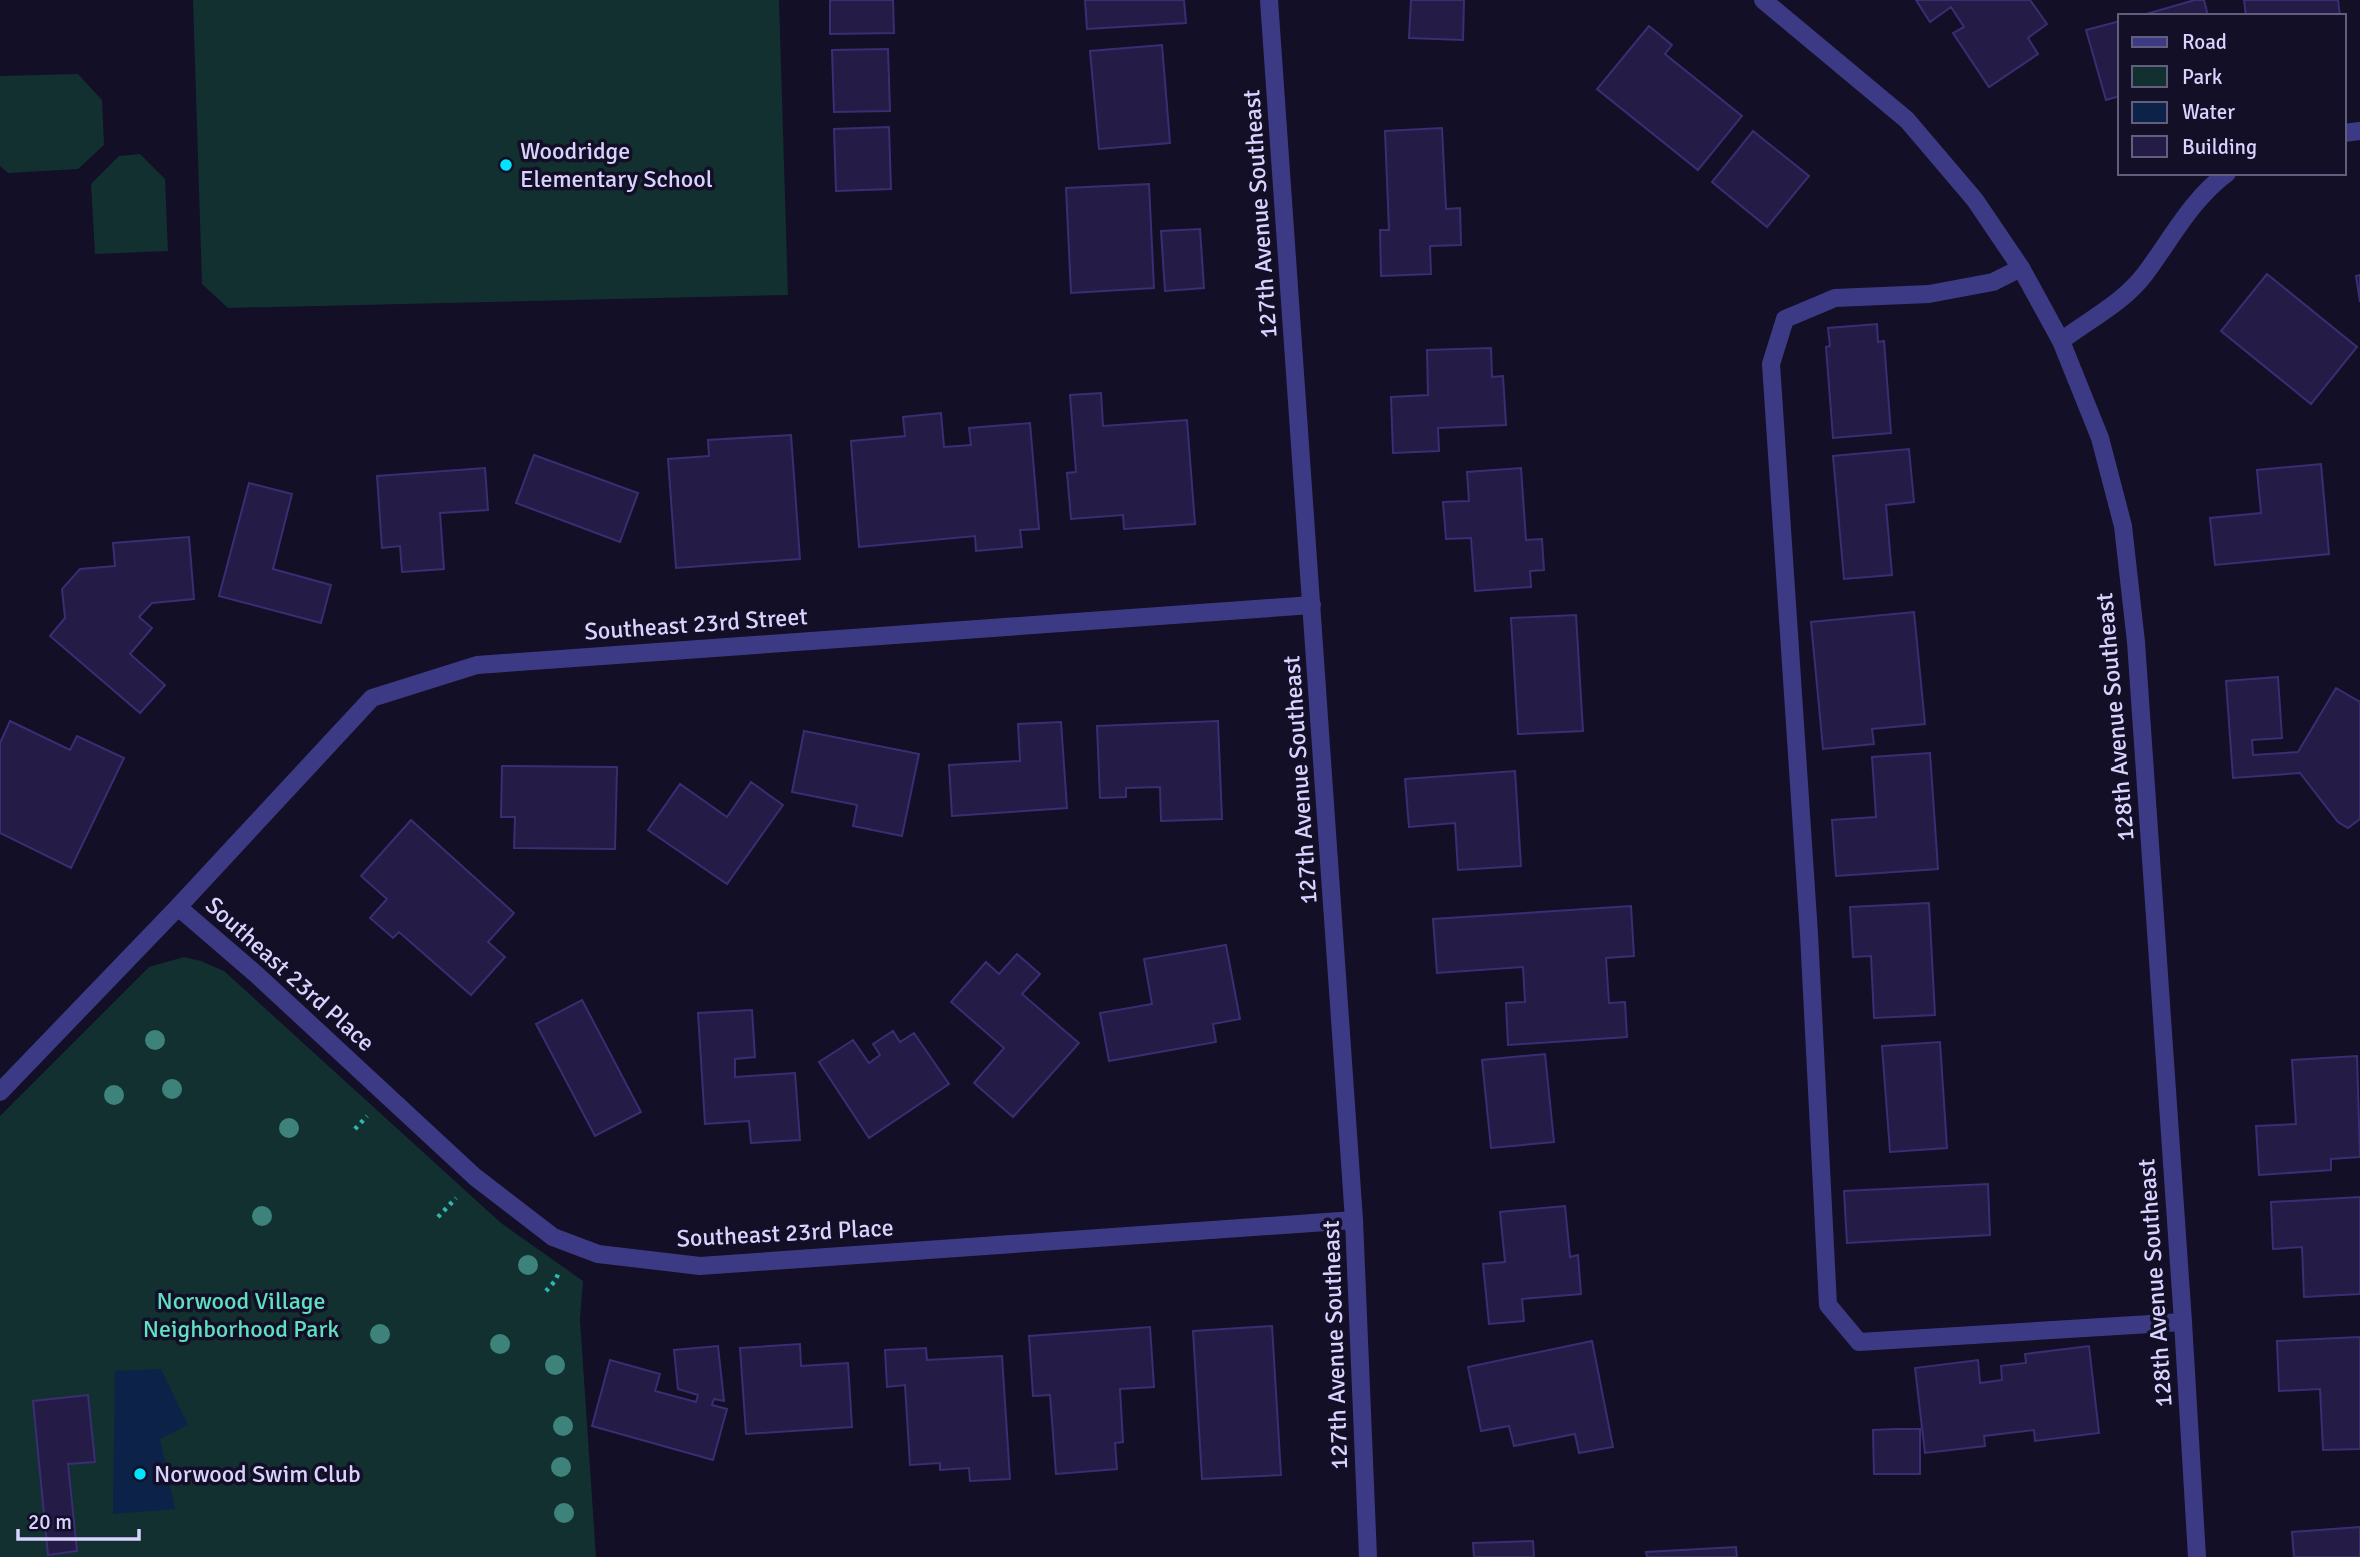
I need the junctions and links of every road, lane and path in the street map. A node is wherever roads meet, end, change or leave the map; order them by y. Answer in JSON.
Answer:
{"nodes":[{"id":1,"x":1269,"y":0,"type":"edge"},
{"id":2,"x":1763,"y":0,"type":"edge"},
{"id":3,"x":2225,"y":175,"type":"edge"},
{"id":4,"x":2021,"y":268,"type":"junction"},
{"id":5,"x":2061,"y":341,"type":"junction"},
{"id":6,"x":1312,"y":605,"type":"junction"},
{"id":7,"x":178,"y":907,"type":"junction"},
{"id":8,"x":0,"y":1093,"type":"edge"},
{"id":9,"x":1354,"y":1220,"type":"junction"},
{"id":10,"x":2183,"y":1322,"type":"junction"},
{"id":11,"x":1368,"y":1557,"type":"edge"},
{"id":12,"x":2197,"y":1557,"type":"edge"}],
"edges":[{"from":1,"to":6,"type":"street","name":"127th Avenue Southeast"},
{"from":2,"to":4,"type":"street","name":"128th Avenue Southeast"},
{"from":3,"to":5,"type":"street"},
{"from":4,"to":5,"type":"street","name":"128th Avenue Southeast"},
{"from":4,"to":10,"type":"street"},
{"from":5,"to":10,"type":"street","name":"128th Avenue Southeast"},
{"from":6,"to":7,"type":"street","name":"Southeast 23rd Street"},
{"from":6,"to":9,"type":"street","name":"127th Avenue Southeast"},
{"from":7,"to":8,"type":"street","name":"Southeast 23rd Street"},
{"from":7,"to":9,"type":"street","name":"Southeast 23rd Place"},
{"from":9,"to":11,"type":"street","name":"127th Avenue Southeast"},
{"from":10,"to":12,"type":"street","name":"128th Avenue Southeast"}]}
